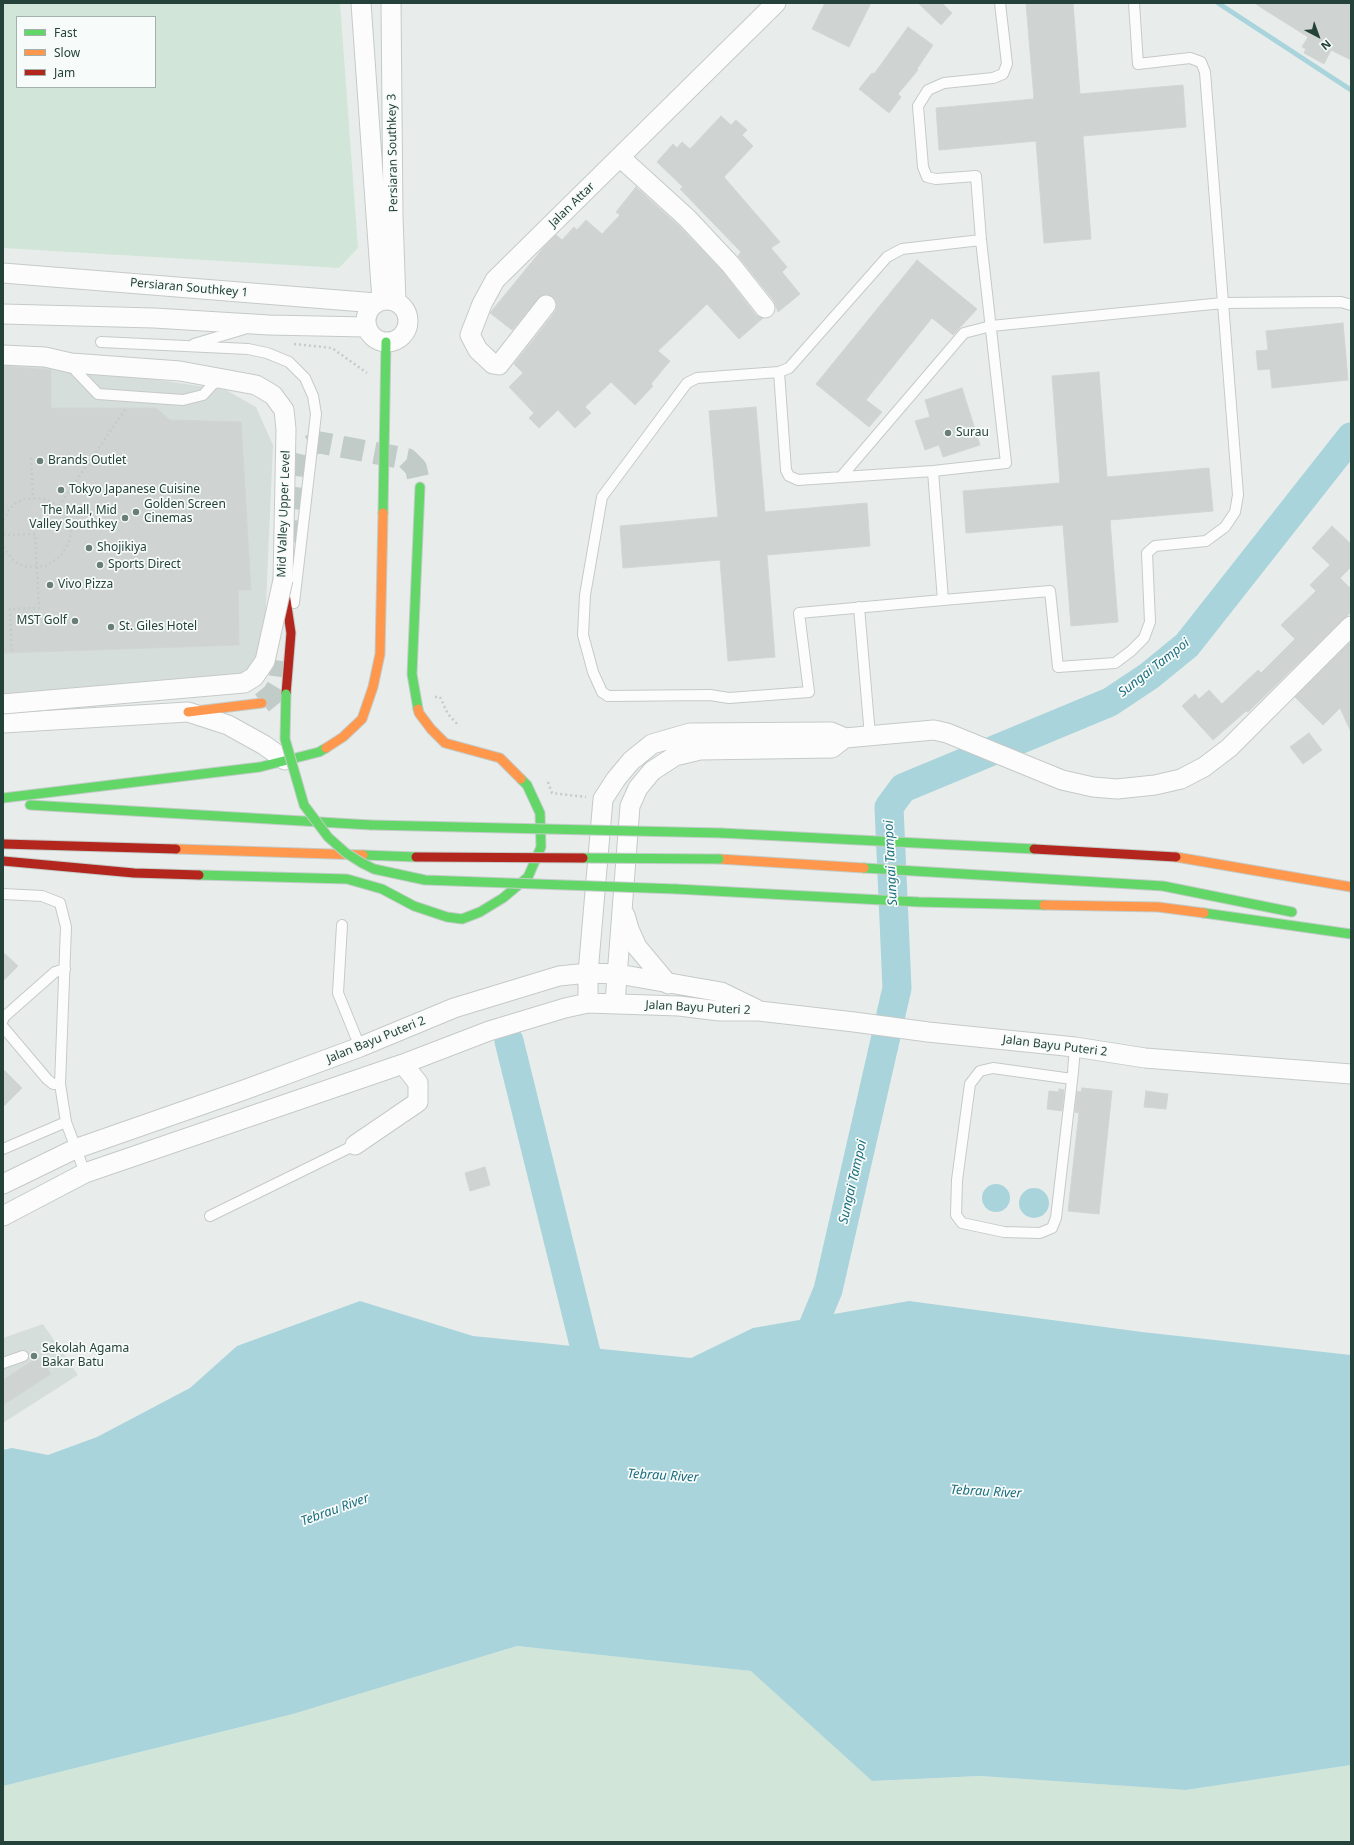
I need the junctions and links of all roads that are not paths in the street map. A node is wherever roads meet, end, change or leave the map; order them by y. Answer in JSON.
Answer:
{"nodes":[{"id":1,"x":361,"y":3,"type":"edge"},
{"id":2,"x":391,"y":3,"type":"edge"},
{"id":3,"x":776,"y":3,"type":"edge"},
{"id":4,"x":1000,"y":3,"type":"edge"},
{"id":5,"x":1134,"y":3,"type":"edge"},
{"id":6,"x":621,"y":158,"type":"junction"},
{"id":7,"x":981,"y":240,"type":"junction"},
{"id":8,"x":3,"y":273,"type":"edge"},
{"id":9,"x":379,"y":298,"type":"junction"},
{"id":10,"x":1223,"y":303,"type":"junction"},
{"id":11,"x":1351,"y":305,"type":"edge"},
{"id":12,"x":546,"y":306,"type":"dead end"},
{"id":13,"x":765,"y":308,"type":"dead end"},
{"id":14,"x":3,"y":314,"type":"edge"},
{"id":15,"x":259,"y":324,"type":"junction"},
{"id":16,"x":991,"y":326,"type":"junction"},
{"id":17,"x":358,"y":327,"type":"junction"},
{"id":18,"x":101,"y":342,"type":"dead end"},
{"id":19,"x":186,"y":346,"type":"junction"},
{"id":20,"x":386,"y":350,"type":"junction"},
{"id":21,"x":3,"y":355,"type":"edge"},
{"id":22,"x":45,"y":358,"type":"junction"},
{"id":23,"x":3,"y":360,"type":"edge"},
{"id":24,"x":71,"y":363,"type":"junction"},
{"id":25,"x":779,"y":372,"type":"junction"},
{"id":26,"x":225,"y":378,"type":"junction"},
{"id":27,"x":933,"y":471,"type":"junction"},
{"id":28,"x":841,"y":477,"type":"junction"},
{"id":29,"x":420,"y":487,"type":"tunnel mouth"},
{"id":30,"x":283,"y":580,"type":"junction"},
{"id":31,"x":943,"y":600,"type":"junction"},
{"id":32,"x":859,"y":607,"type":"junction"},
{"id":33,"x":1351,"y":626,"type":"edge"},
{"id":34,"x":291,"y":633,"type":"junction"},
{"id":35,"x":262,"y":703,"type":"tunnel mouth"},
{"id":36,"x":3,"y":704,"type":"edge"},
{"id":37,"x":188,"y":712,"type":"junction"},
{"id":38,"x":3,"y":714,"type":"edge"},
{"id":39,"x":56,"y":720,"type":"junction"},
{"id":40,"x":3,"y":723,"type":"edge"},
{"id":41,"x":870,"y":736,"type":"junction"},
{"id":42,"x":845,"y":738,"type":"junction"},
{"id":43,"x":285,"y":760,"type":"junction"},
{"id":44,"x":3,"y":798,"type":"edge"},
{"id":45,"x":3,"y":804,"type":"edge"},
{"id":46,"x":3,"y":844,"type":"edge"},
{"id":47,"x":3,"y":861,"type":"edge"},
{"id":48,"x":1351,"y":887,"type":"edge"},
{"id":49,"x":3,"y":894,"type":"edge"},
{"id":50,"x":622,"y":901,"type":"junction"},
{"id":51,"x":1304,"y":915,"type":"dead end"},
{"id":52,"x":342,"y":925,"type":"dead end"},
{"id":53,"x":1351,"y":934,"type":"edge"},
{"id":54,"x":65,"y":969,"type":"junction"},
{"id":55,"x":588,"y":973,"type":"junction"},
{"id":56,"x":618,"y":974,"type":"junction"},
{"id":57,"x":668,"y":984,"type":"junction"},
{"id":58,"x":588,"y":1003,"type":"junction"},
{"id":59,"x":615,"y":1003,"type":"junction"},
{"id":60,"x":759,"y":1011,"type":"junction"},
{"id":61,"x":3,"y":1020,"type":"edge"},
{"id":62,"x":3,"y":1027,"type":"edge"},
{"id":63,"x":360,"y":1047,"type":"junction"},
{"id":64,"x":1075,"y":1047,"type":"junction"},
{"id":65,"x":403,"y":1064,"type":"junction"},
{"id":66,"x":1351,"y":1074,"type":"edge"},
{"id":67,"x":1072,"y":1079,"type":"junction"},
{"id":68,"x":60,"y":1084,"type":"junction"},
{"id":69,"x":66,"y":1122,"type":"junction"},
{"id":70,"x":355,"y":1145,"type":"joint"},
{"id":71,"x":3,"y":1149,"type":"edge"},
{"id":72,"x":75,"y":1149,"type":"junction"},
{"id":73,"x":85,"y":1173,"type":"junction"},
{"id":74,"x":3,"y":1184,"type":"edge"},
{"id":75,"x":3,"y":1216,"type":"edge"},
{"id":76,"x":210,"y":1216,"type":"dead end"},
{"id":77,"x":23,"y":1356,"type":"dead end"},
{"id":78,"x":3,"y":1363,"type":"edge"}],
"edges":[{"from":1,"to":9,"type":"street","name":"Persiaran Southkey 3"},
{"from":2,"to":9,"type":"street","name":"Persiaran Southkey 3"},
{"from":3,"to":6,"type":"street","name":"Jalan Attar"},
{"from":4,"to":7,"type":"lane"},
{"from":5,"to":10,"type":"lane"},
{"from":6,"to":12,"type":"street","name":"Jalan Attar"},
{"from":6,"to":13,"type":"street"},
{"from":7,"to":16,"type":"lane"},
{"from":7,"to":25,"type":"lane"},
{"from":8,"to":9,"type":"street","name":"Persiaran Southkey 1"},
{"from":9,"to":17,"type":"street"},
{"from":9,"to":20,"type":"street"},
{"from":10,"to":11,"type":"lane"},
{"from":10,"to":16,"type":"lane"},
{"from":10,"to":31,"type":"lane"},
{"from":14,"to":15,"type":"street"},
{"from":15,"to":17,"type":"street"},
{"from":15,"to":19,"type":"lane"},
{"from":16,"to":27,"type":"lane"},
{"from":16,"to":28,"type":"lane"},
{"from":17,"to":20,"type":"street"},
{"from":18,"to":19,"type":"lane"},
{"from":19,"to":34,"type":"lane"},
{"from":20,"to":43,"type":"highway"},
{"from":21,"to":22,"type":"street","name":"Mid Valley Upper Level"},
{"from":22,"to":23,"type":"lane"},
{"from":22,"to":24,"type":"street","name":"Mid Valley Upper Level"},
{"from":24,"to":26,"type":"street","name":"Mid Valley Upper Level"},
{"from":24,"to":26,"type":"lane"},
{"from":25,"to":28,"type":"lane"},
{"from":25,"to":32,"type":"lane"},
{"from":26,"to":30,"type":"street","name":"Mid Valley Upper Level"},
{"from":27,"to":28,"type":"lane"},
{"from":27,"to":31,"type":"lane"},
{"from":29,"to":47,"type":"highway"},
{"from":30,"to":34,"type":"highway"},
{"from":30,"to":36,"type":"street","name":"Mid Valley Upper Level","bridge":true},
{"from":31,"to":32,"type":"lane"},
{"from":32,"to":41,"type":"lane"},
{"from":33,"to":41,"type":"street"},
{"from":34,"to":53,"type":"highway","bridge":true},
{"from":35,"to":37,"type":"highway"},
{"from":37,"to":39,"type":"street"},
{"from":37,"to":43,"type":"street"},
{"from":38,"to":39,"type":"street"},
{"from":39,"to":40,"type":"street"},
{"from":41,"to":42,"type":"street"},
{"from":42,"to":50,"type":"street"},
{"from":42,"to":55,"type":"street"},
{"from":43,"to":44,"type":"highway"},
{"from":45,"to":48,"type":"highway","bridge":true},
{"from":46,"to":51,"type":"highway","bridge":true},
{"from":49,"to":54,"type":"lane"},
{"from":50,"to":56,"type":"street"},
{"from":50,"to":57,"type":"street"},
{"from":52,"to":63,"type":"lane"},
{"from":54,"to":61,"type":"lane"},
{"from":54,"to":68,"type":"lane"},
{"from":55,"to":56,"type":"street","name":"Jalan Bayu Puteri 2"},
{"from":55,"to":58,"type":"street"},
{"from":55,"to":63,"type":"street","name":"Jalan Bayu Puteri 2"},
{"from":56,"to":57,"type":"street","name":"Jalan Bayu Puteri 2"},
{"from":56,"to":59,"type":"street"},
{"from":57,"to":60,"type":"street","name":"Jalan Bayu Puteri 2"},
{"from":58,"to":59,"type":"street","name":"Jalan Bayu Puteri 2"},
{"from":58,"to":65,"type":"street","name":"Jalan Bayu Puteri 2"},
{"from":59,"to":60,"type":"street","name":"Jalan Bayu Puteri 2"},
{"from":60,"to":64,"type":"street","name":"Jalan Bayu Puteri 2"},
{"from":62,"to":68,"type":"lane"},
{"from":63,"to":72,"type":"street","name":"Jalan Bayu Puteri 2"},
{"from":64,"to":66,"type":"street","name":"Jalan Bayu Puteri 2"},
{"from":64,"to":67,"type":"lane"},
{"from":65,"to":70,"type":"street"},
{"from":65,"to":73,"type":"street","name":"Jalan Bayu Puteri 2"},
{"from":67,"to":67,"type":"lane"},
{"from":68,"to":69,"type":"lane"},
{"from":69,"to":71,"type":"lane"},
{"from":69,"to":72,"type":"lane"},
{"from":70,"to":76,"type":"lane"},
{"from":72,"to":73,"type":"lane"},
{"from":72,"to":74,"type":"street","name":"Jalan Bayu Puteri 2"},
{"from":73,"to":75,"type":"street","name":"Jalan Bayu Puteri 2"},
{"from":77,"to":78,"type":"lane"}]}
